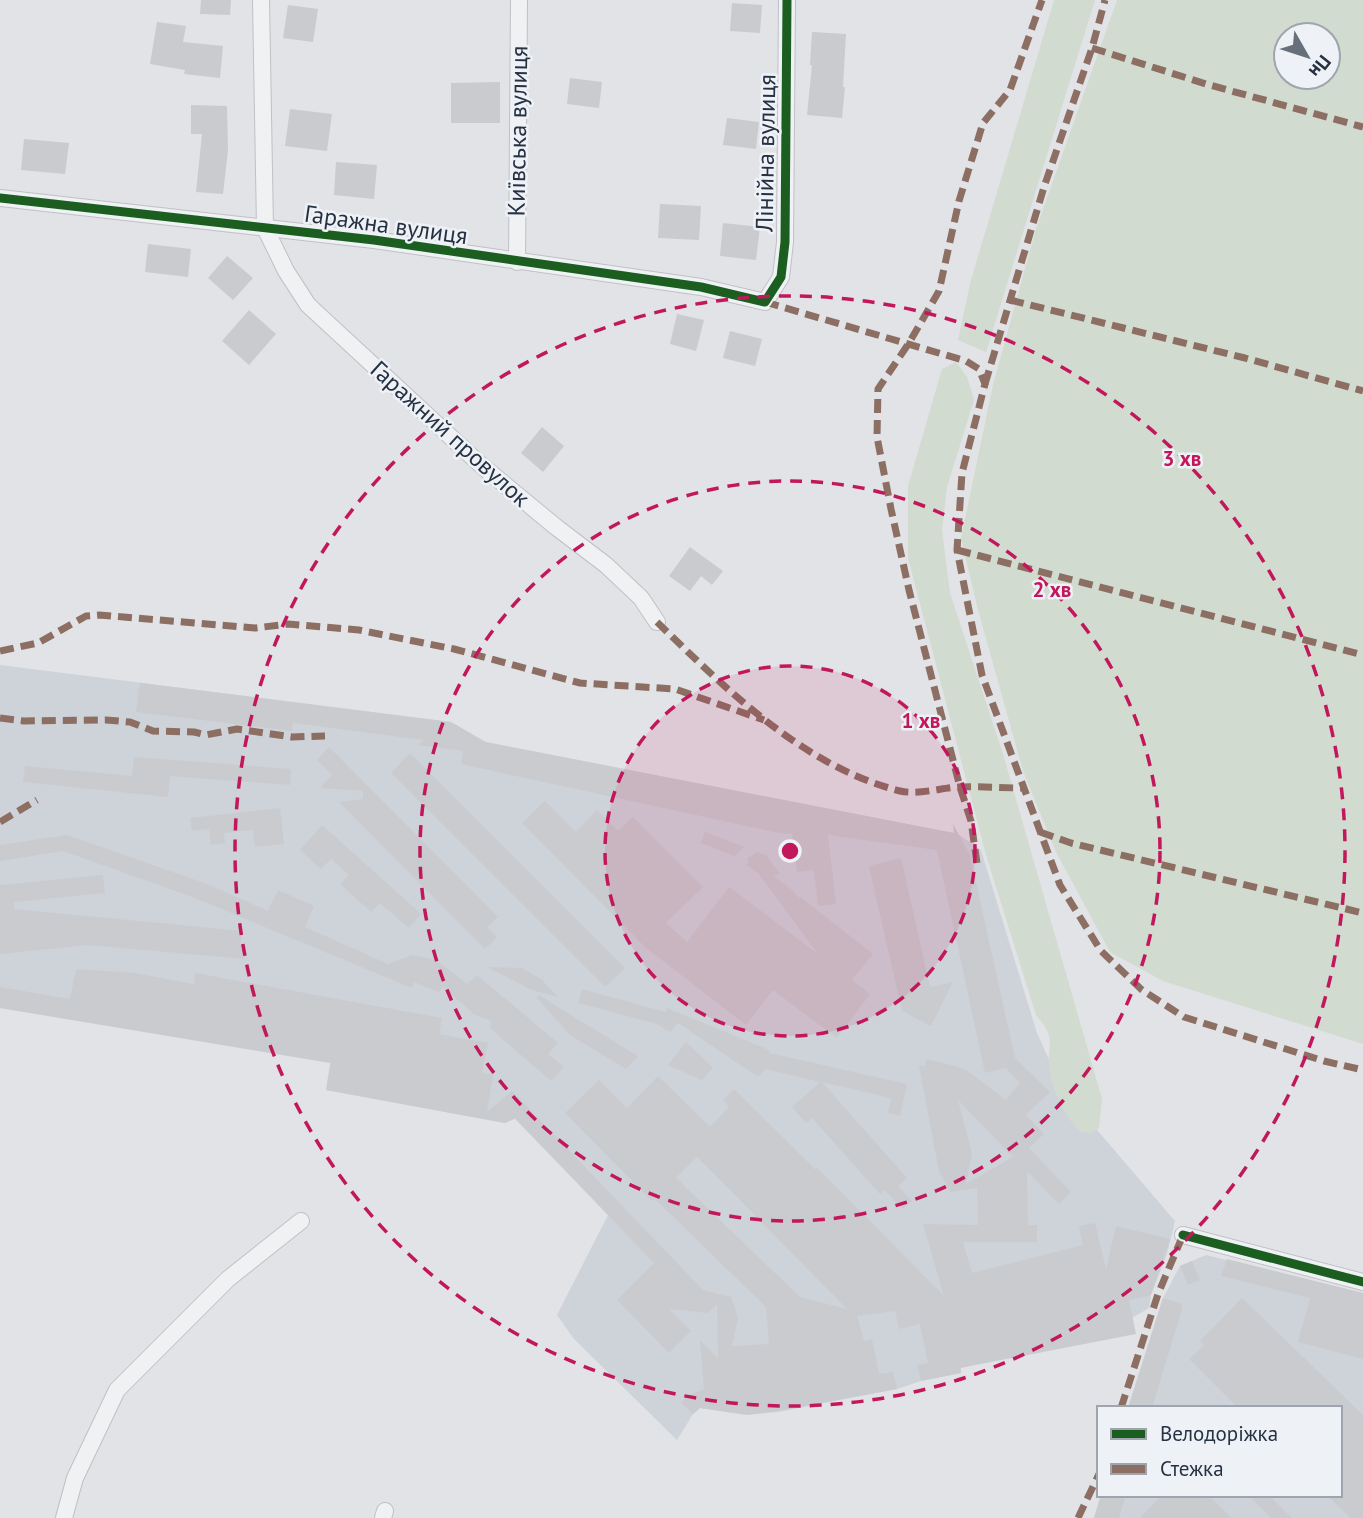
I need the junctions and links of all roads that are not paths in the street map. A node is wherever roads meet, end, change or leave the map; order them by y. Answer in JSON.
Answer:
{"nodes":[{"id":1,"x":261,"y":0,"type":"edge"},
{"id":2,"x":519,"y":0,"type":"edge"},
{"id":3,"x":787,"y":0,"type":"edge"},
{"id":4,"x":0,"y":198,"type":"edge"},
{"id":5,"x":265,"y":228,"type":"junction"},
{"id":6,"x":517,"y":262,"type":"junction"},
{"id":7,"x":765,"y":302,"type":"joint"},
{"id":8,"x":657,"y":622,"type":"dead end"},
{"id":9,"x":301,"y":1221,"type":"dead end"},
{"id":10,"x":1183,"y":1235,"type":"dead end"},
{"id":11,"x":1363,"y":1282,"type":"edge"},
{"id":12,"x":64,"y":1518,"type":"edge"}],
"edges":[{"from":1,"to":5,"type":"street"},
{"from":2,"to":6,"type":"street","name":"Київська вулиця"},
{"from":3,"to":7,"type":"street","name":"Лінійна вулиця"},
{"from":4,"to":5,"type":"street","name":"Гаражна вулиця"},
{"from":5,"to":6,"type":"street","name":"Гаражна вулиця"},
{"from":5,"to":8,"type":"street","name":"Гаражний провулок"},
{"from":6,"to":7,"type":"street","name":"Гаражна вулиця"},
{"from":9,"to":12,"type":"street"},
{"from":10,"to":11,"type":"street"}]}
